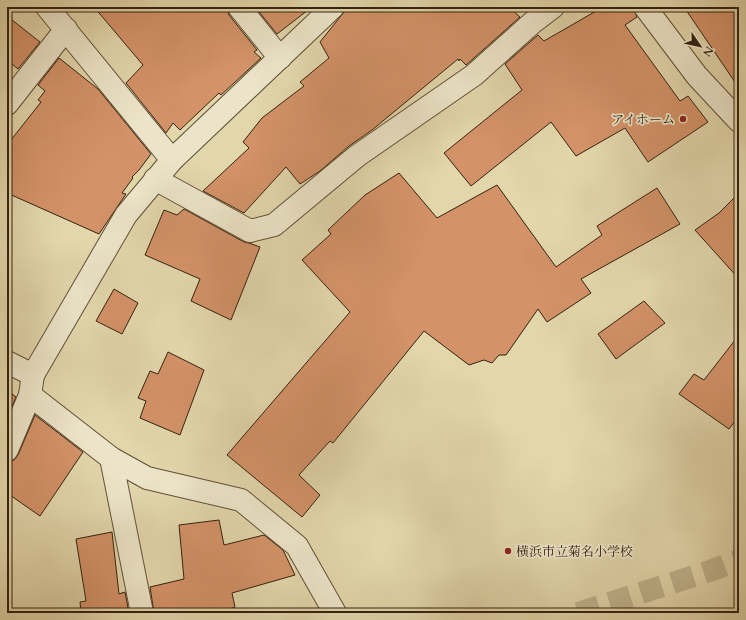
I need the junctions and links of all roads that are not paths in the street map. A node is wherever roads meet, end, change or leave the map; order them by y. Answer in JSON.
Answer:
{"nodes":[{"id":1,"x":47,"y":7,"type":"edge"},
{"id":2,"x":239,"y":7,"type":"edge"},
{"id":3,"x":333,"y":7,"type":"edge"},
{"id":4,"x":553,"y":7,"type":"edge"},
{"id":5,"x":645,"y":7,"type":"edge"},
{"id":6,"x":66,"y":29,"type":"junction"},
{"id":7,"x":280,"y":58,"type":"junction"},
{"id":8,"x":7,"y":104,"type":"edge"},
{"id":9,"x":739,"y":121,"type":"edge"},
{"id":10,"x":172,"y":160,"type":"junction"},
{"id":11,"x":155,"y":179,"type":"junction"},
{"id":12,"x":7,"y":362,"type":"edge"},
{"id":13,"x":32,"y":385,"type":"junction"},
{"id":14,"x":7,"y":450,"type":"edge"},
{"id":15,"x":111,"y":458,"type":"junction"},
{"id":16,"x":142,"y":613,"type":"edge"},
{"id":17,"x":335,"y":613,"type":"edge"}],
"edges":[{"from":1,"to":6,"type":"street"},
{"from":2,"to":7,"type":"street"},
{"from":3,"to":7,"type":"street"},
{"from":4,"to":11,"type":"street"},
{"from":5,"to":9,"type":"street"},
{"from":6,"to":8,"type":"street"},
{"from":6,"to":10,"type":"street"},
{"from":7,"to":10,"type":"street"},
{"from":10,"to":11,"type":"street"},
{"from":11,"to":13,"type":"street"},
{"from":12,"to":13,"type":"street"},
{"from":13,"to":14,"type":"street"},
{"from":13,"to":15,"type":"street"},
{"from":15,"to":16,"type":"street"},
{"from":15,"to":17,"type":"street"}]}
